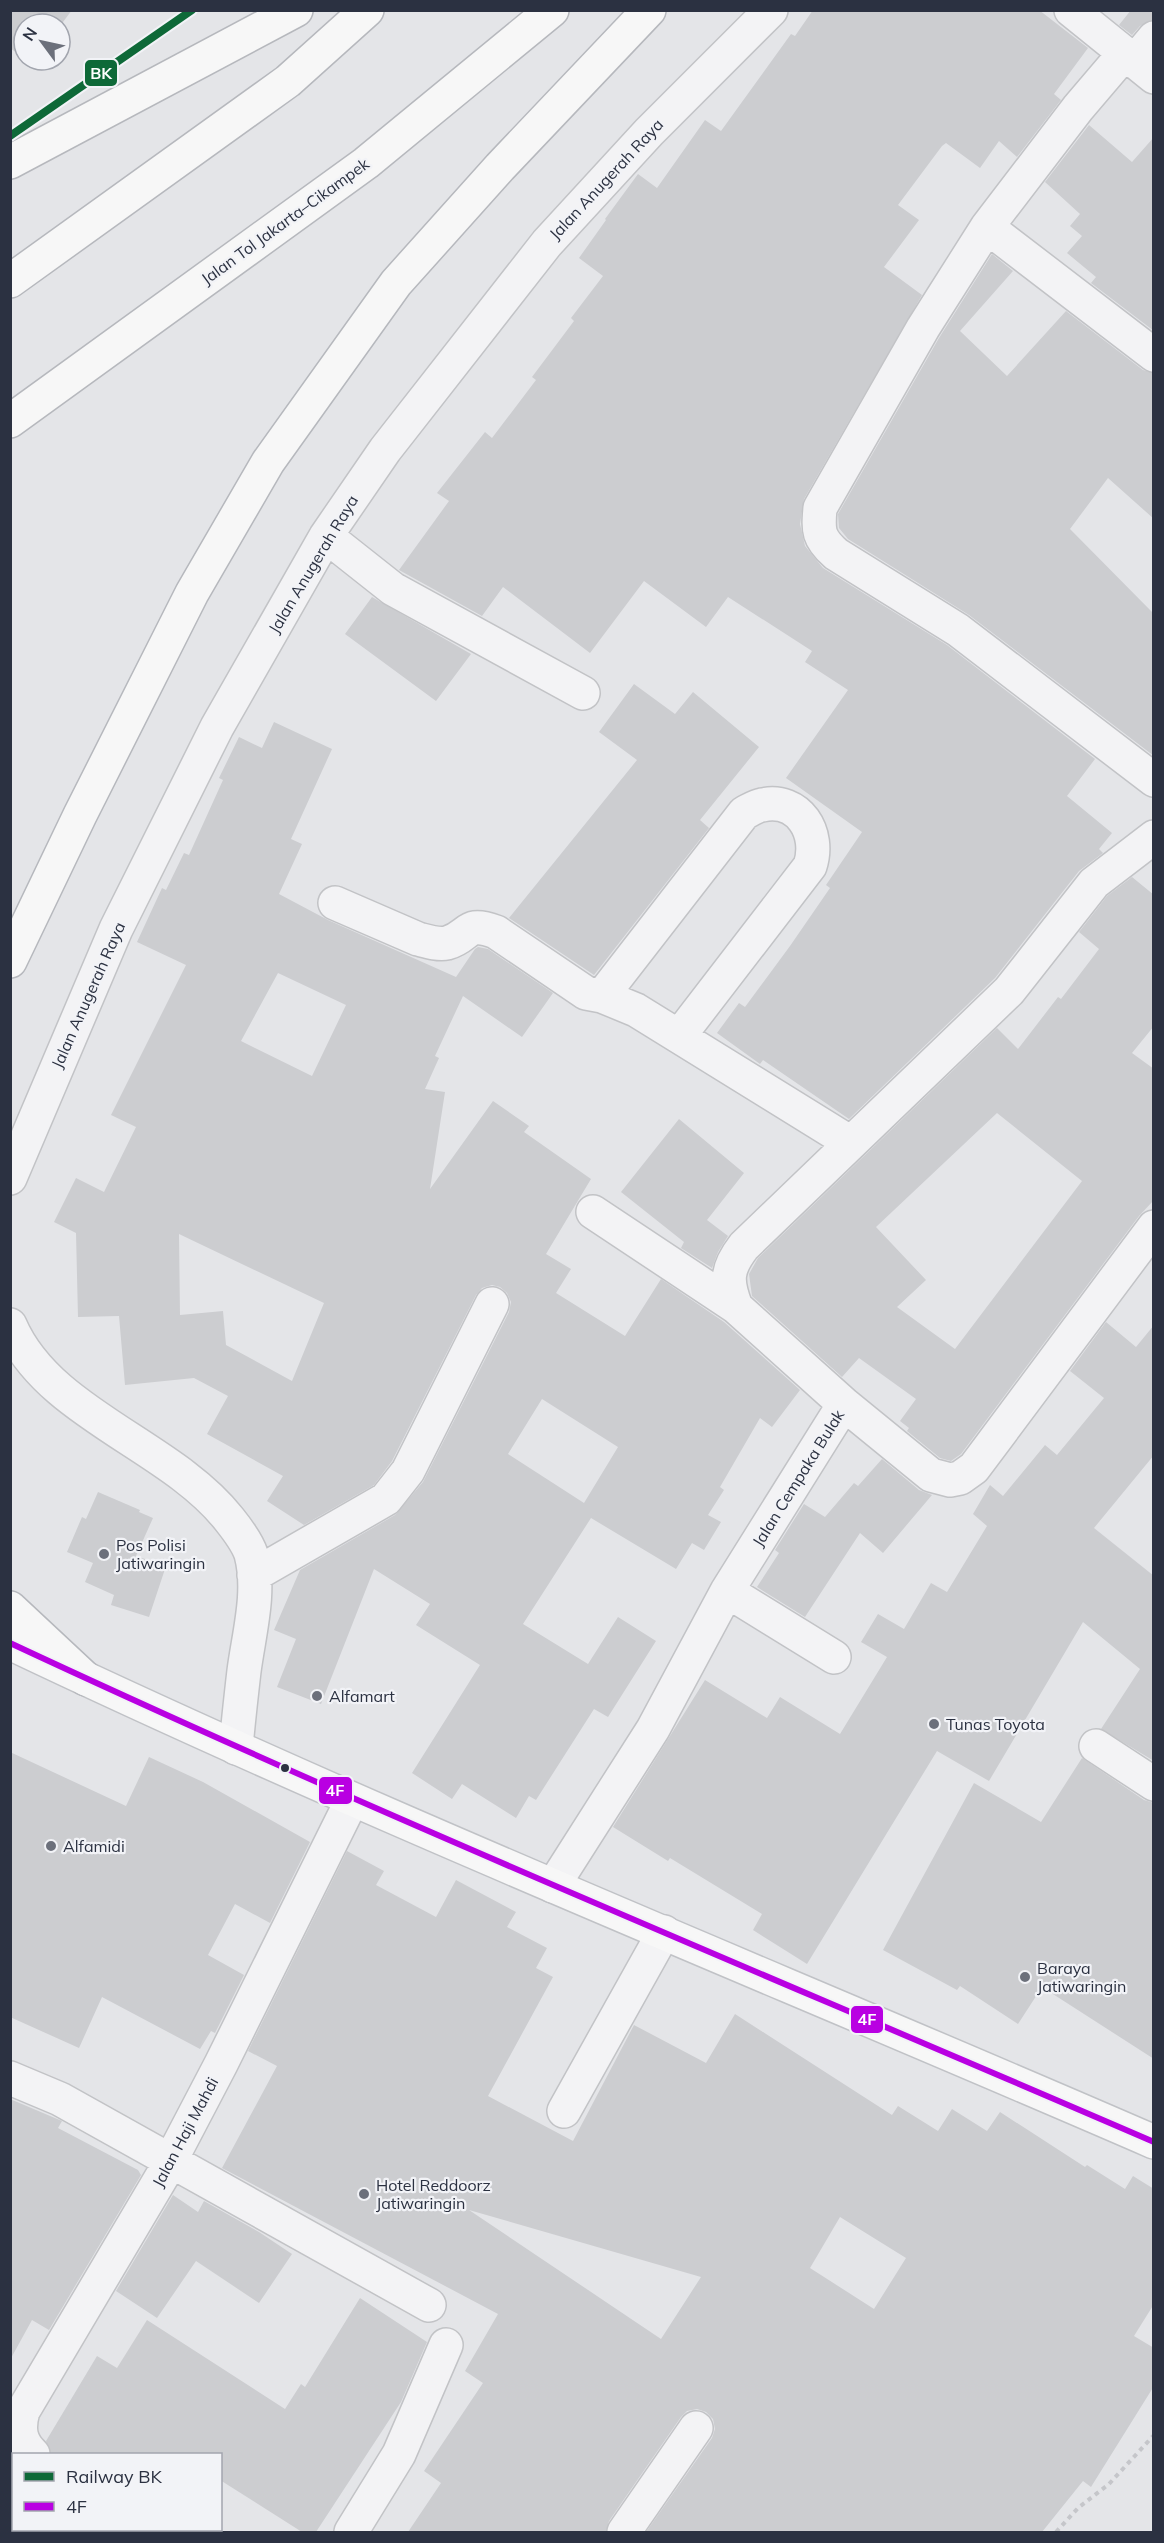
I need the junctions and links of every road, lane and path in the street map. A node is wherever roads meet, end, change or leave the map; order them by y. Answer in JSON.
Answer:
{"nodes":[{"id":1,"x":296,"y":10,"type":"edge"},
{"id":2,"x":367,"y":10,"type":"edge"},
{"id":3,"x":552,"y":10,"type":"edge"},
{"id":4,"x":649,"y":10,"type":"edge"},
{"id":5,"x":771,"y":10,"type":"edge"},
{"id":6,"x":1071,"y":10,"type":"edge"},
{"id":7,"x":1141,"y":58,"type":"edge"},
{"id":8,"x":10,"y":162,"type":"edge"},
{"id":9,"x":987,"y":227,"type":"junction"},
{"id":10,"x":10,"y":281,"type":"edge"},
{"id":11,"x":1154,"y":355,"type":"edge"},
{"id":12,"x":10,"y":421,"type":"edge"},
{"id":13,"x":326,"y":536,"type":"junction"},
{"id":14,"x":583,"y":693,"type":"dead end"},
{"id":15,"x":1154,"y":780,"type":"edge"},
{"id":16,"x":1154,"y":837,"type":"edge"},
{"id":17,"x":335,"y":903,"type":"dead end"},
{"id":18,"x":10,"y":961,"type":"edge"},
{"id":19,"x":602,"y":996,"type":"junction"},
{"id":20,"x":680,"y":1035,"type":"junction"},
{"id":21,"x":851,"y":1143,"type":"junction"},
{"id":22,"x":10,"y":1178,"type":"edge"},
{"id":23,"x":593,"y":1212,"type":"dead end"},
{"id":24,"x":1154,"y":1227,"type":"edge"},
{"id":25,"x":492,"y":1304,"type":"dead end"},
{"id":26,"x":736,"y":1307,"type":"junction"},
{"id":27,"x":10,"y":1325,"type":"edge"},
{"id":28,"x":844,"y":1404,"type":"junction"},
{"id":29,"x":254,"y":1575,"type":"junction"},
{"id":30,"x":728,"y":1591,"type":"junction"},
{"id":31,"x":10,"y":1608,"type":"edge"},
{"id":32,"x":10,"y":1643,"type":"edge"},
{"id":33,"x":834,"y":1657,"type":"dead end"},
{"id":34,"x":86,"y":1678,"type":"junction"},
{"id":35,"x":1096,"y":1746,"type":"dead end"},
{"id":36,"x":236,"y":1748,"type":"junction"},
{"id":37,"x":1154,"y":1784,"type":"edge"},
{"id":38,"x":352,"y":1800,"type":"junction"},
{"id":39,"x":553,"y":1886,"type":"junction"},
{"id":40,"x":664,"y":1932,"type":"junction"},
{"id":41,"x":10,"y":2078,"type":"edge"},
{"id":42,"x":564,"y":2111,"type":"dead end"},
{"id":43,"x":1154,"y":2142,"type":"edge"},
{"id":44,"x":167,"y":2167,"type":"junction"},
{"id":45,"x":353,"y":2283,"type":"dead end"},
{"id":46,"x":429,"y":2305,"type":"dead end"},
{"id":47,"x":446,"y":2345,"type":"dead end"},
{"id":48,"x":696,"y":2428,"type":"dead end"},
{"id":49,"x":1154,"y":2435,"type":"edge"},
{"id":50,"x":32,"y":2453,"type":"edge"},
{"id":51,"x":351,"y":2532,"type":"edge"},
{"id":52,"x":624,"y":2532,"type":"edge"},
{"id":53,"x":1056,"y":2532,"type":"edge"}],
"edges":[{"from":1,"to":8,"type":"main road"},
{"from":2,"to":10,"type":"main road"},
{"from":3,"to":12,"type":"main road","name":"Jalan Tol Jakarta–Cikampek"},
{"from":4,"to":18,"type":"main road"},
{"from":5,"to":13,"type":"street","name":"Jalan Anugerah Raya"},
{"from":6,"to":7,"type":"street"},
{"from":7,"to":9,"type":"street"},
{"from":9,"to":11,"type":"street"},
{"from":9,"to":15,"type":"street"},
{"from":13,"to":14,"type":"street"},
{"from":13,"to":22,"type":"street","name":"Jalan Anugerah Raya"},
{"from":16,"to":21,"type":"street"},
{"from":17,"to":19,"type":"street"},
{"from":19,"to":20,"type":"street"},
{"from":19,"to":20,"type":"street"},
{"from":20,"to":21,"type":"street"},
{"from":21,"to":26,"type":"street"},
{"from":23,"to":26,"type":"street"},
{"from":24,"to":28,"type":"street","name":"Jalan Cempaka Bulak"},
{"from":25,"to":29,"type":"street"},
{"from":26,"to":28,"type":"street"},
{"from":27,"to":29,"type":"street"},
{"from":28,"to":30,"type":"street","name":"Jalan Cempaka Bulak"},
{"from":29,"to":36,"type":"street"},
{"from":30,"to":33,"type":"street"},
{"from":30,"to":39,"type":"street","name":"Jalan Cempaka Bulak"},
{"from":31,"to":34,"type":"main road"},
{"from":32,"to":34,"type":"main road"},
{"from":34,"to":36,"type":"main road"},
{"from":35,"to":37,"type":"street"},
{"from":36,"to":38,"type":"main road"},
{"from":38,"to":39,"type":"main road"},
{"from":38,"to":44,"type":"street","name":"Jalan Haji Mahdi"},
{"from":39,"to":40,"type":"main road"},
{"from":40,"to":42,"type":"street"},
{"from":40,"to":43,"type":"main road"},
{"from":41,"to":44,"type":"street"},
{"from":44,"to":45,"type":"street"},
{"from":44,"to":46,"type":"street"},
{"from":44,"to":50,"type":"street","name":"Jalan Haji Mahdi"},
{"from":47,"to":51,"type":"street"},
{"from":48,"to":52,"type":"street"},
{"from":49,"to":53,"type":"path"}]}
